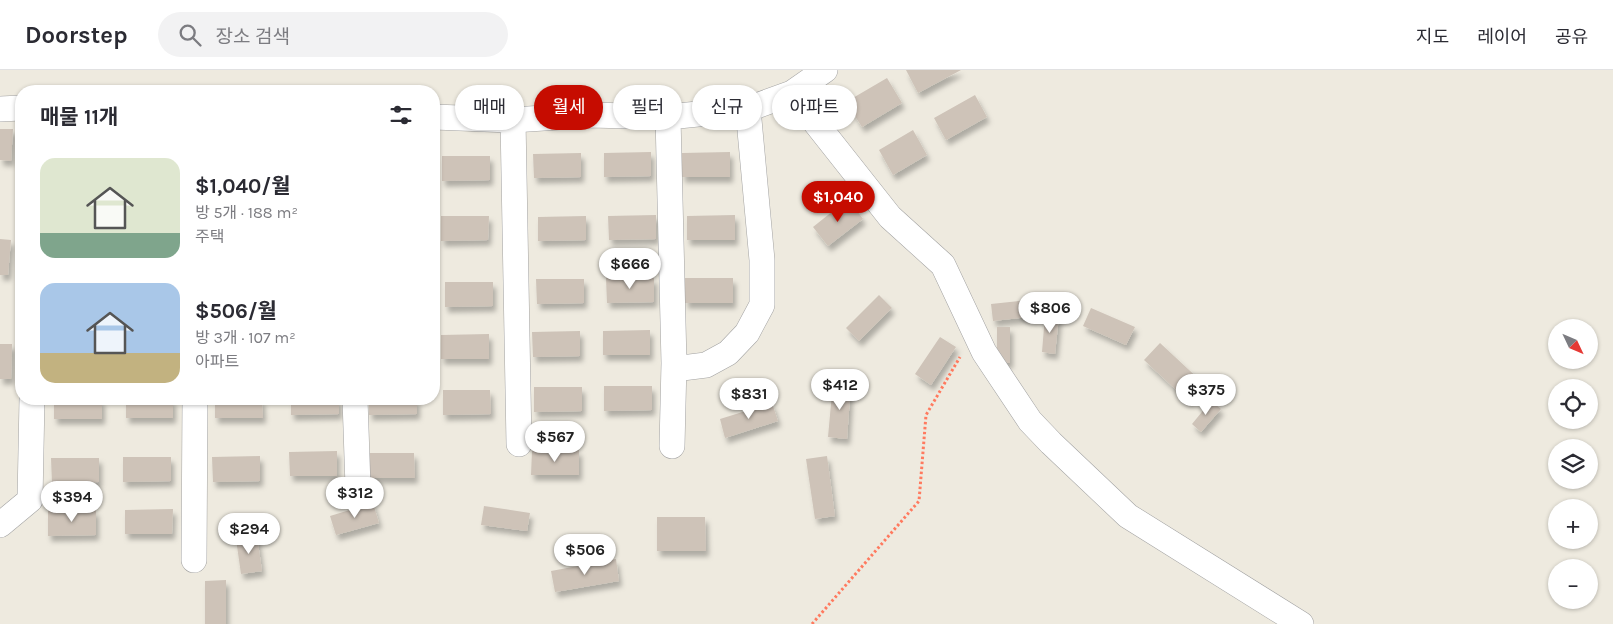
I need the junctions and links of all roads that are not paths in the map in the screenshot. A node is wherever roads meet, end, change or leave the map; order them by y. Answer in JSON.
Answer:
{"nodes":[{"id":1,"x":825,"y":70,"type":"edge"},
{"id":2,"x":803,"y":85,"type":"edge"},
{"id":3,"x":0,"y":108,"type":"edge"},
{"id":4,"x":15,"y":108,"type":"edge"},
{"id":5,"x":613,"y":116,"type":"edge"},
{"id":6,"x":440,"y":117,"type":"edge"},
{"id":7,"x":455,"y":118,"type":"edge"},
{"id":8,"x":524,"y":119,"type":"edge"},
{"id":9,"x":513,"y":130,"type":"edge"},
{"id":10,"x":668,"y":130,"type":"edge"},
{"id":11,"x":750,"y":130,"type":"edge"},
{"id":12,"x":821,"y":130,"type":"edge"},
{"id":13,"x":674,"y":369,"type":"junction"},
{"id":14,"x":32,"y":405,"type":"edge"},
{"id":15,"x":196,"y":405,"type":"edge"},
{"id":16,"x":355,"y":405,"type":"edge"},
{"id":17,"x":519,"y":444,"type":"dead end"},
{"id":18,"x":672,"y":446,"type":"dead end"},
{"id":19,"x":358,"y":487,"type":"dead end"},
{"id":20,"x":0,"y":525,"type":"edge"},
{"id":21,"x":194,"y":560,"type":"dead end"},
{"id":22,"x":1301,"y":624,"type":"edge"}],
"edges":[{"from":1,"to":2,"type":"street"},
{"from":3,"to":4,"type":"street"},
{"from":5,"to":8,"type":"street"},
{"from":6,"to":7,"type":"street"},
{"from":9,"to":17,"type":"street"},
{"from":10,"to":13,"type":"street"},
{"from":11,"to":13,"type":"street"},
{"from":12,"to":22,"type":"street"},
{"from":13,"to":18,"type":"street"},
{"from":14,"to":20,"type":"street"},
{"from":15,"to":21,"type":"street"},
{"from":16,"to":19,"type":"street"}]}
